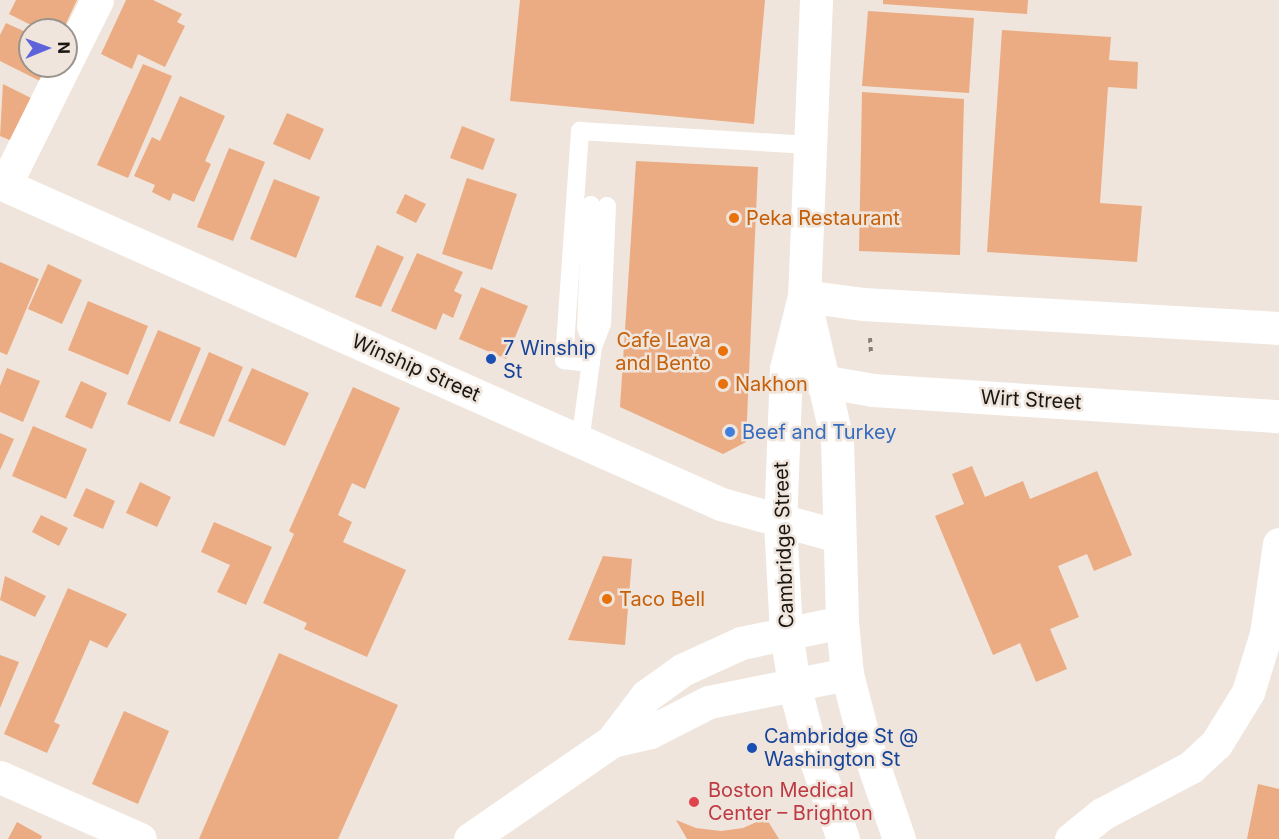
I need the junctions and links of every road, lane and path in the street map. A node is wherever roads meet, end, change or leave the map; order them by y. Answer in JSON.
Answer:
{"nodes":[{"id":1,"x":97,"y":0,"type":"edge"},
{"id":2,"x":816,"y":0,"type":"edge"},
{"id":3,"x":78,"y":38,"type":"edge"},
{"id":4,"x":58,"y":78,"type":"edge"},
{"id":5,"x":808,"y":145,"type":"junction"},
{"id":6,"x":2,"y":184,"type":"edge"},
{"id":7,"x":599,"y":205,"type":"dead end"},
{"id":8,"x":804,"y":296,"type":"junction"},
{"id":9,"x":868,"y":328,"type":"dead end"},
{"id":10,"x":1279,"y":328,"type":"edge"},
{"id":11,"x":592,"y":355,"type":"junction"},
{"id":12,"x":872,"y":359,"type":"dead end"},
{"id":13,"x":786,"y":369,"type":"junction"},
{"id":14,"x":826,"y":382,"type":"junction"},
{"id":15,"x":1279,"y":416,"type":"edge"},
{"id":16,"x":580,"y":442,"type":"junction"},
{"id":17,"x":780,"y":522,"type":"junction"},
{"id":18,"x":838,"y":536,"type":"junction"},
{"id":19,"x":1279,"y":550,"type":"edge"},
{"id":20,"x":842,"y":622,"type":"junction"},
{"id":21,"x":786,"y":632,"type":"junction"},
{"id":22,"x":847,"y":674,"type":"junction"},
{"id":23,"x":794,"y":685,"type":"junction"},
{"id":24,"x":612,"y":741,"type":"junction"},
{"id":25,"x":0,"y":777,"type":"edge"},
{"id":26,"x":140,"y":839,"type":"edge"},
{"id":27,"x":470,"y":839,"type":"edge"},
{"id":28,"x":843,"y":839,"type":"edge"},
{"id":29,"x":898,"y":839,"type":"edge"},
{"id":30,"x":1071,"y":839,"type":"edge"}],
"edges":[{"from":1,"to":3,"type":"main road"},
{"from":2,"to":5,"type":"main road"},
{"from":4,"to":6,"type":"main road"},
{"from":5,"to":8,"type":"main road"},
{"from":5,"to":11,"type":"lane"},
{"from":6,"to":16,"type":"main road","name":"Winship Street"},
{"from":7,"to":11,"type":"lane"},
{"from":8,"to":10,"type":"main road"},
{"from":8,"to":13,"type":"main road","name":"Cambridge Street"},
{"from":8,"to":14,"type":"main road"},
{"from":9,"to":12,"type":"path"},
{"from":11,"to":16,"type":"lane"},
{"from":13,"to":14,"type":"main road","name":"Wirt Street"},
{"from":13,"to":17,"type":"main road","name":"Cambridge Street"},
{"from":14,"to":15,"type":"main road","name":"Wirt Street"},
{"from":14,"to":18,"type":"main road"},
{"from":16,"to":17,"type":"main road","name":"Winship Street"},
{"from":17,"to":18,"type":"main road","name":"Winship Street"},
{"from":17,"to":21,"type":"main road","name":"Cambridge Street"},
{"from":18,"to":20,"type":"main road"},
{"from":19,"to":30,"type":"main road"},
{"from":20,"to":21,"type":"main road"},
{"from":20,"to":22,"type":"main road"},
{"from":21,"to":23,"type":"main road","name":"Cambridge Street"},
{"from":21,"to":24,"type":"main road"},
{"from":22,"to":23,"type":"main road"},
{"from":22,"to":29,"type":"main road"},
{"from":23,"to":24,"type":"main road"},
{"from":23,"to":28,"type":"main road","name":"Cambridge Street"},
{"from":24,"to":27,"type":"main road"},
{"from":25,"to":26,"type":"main road"}]}
